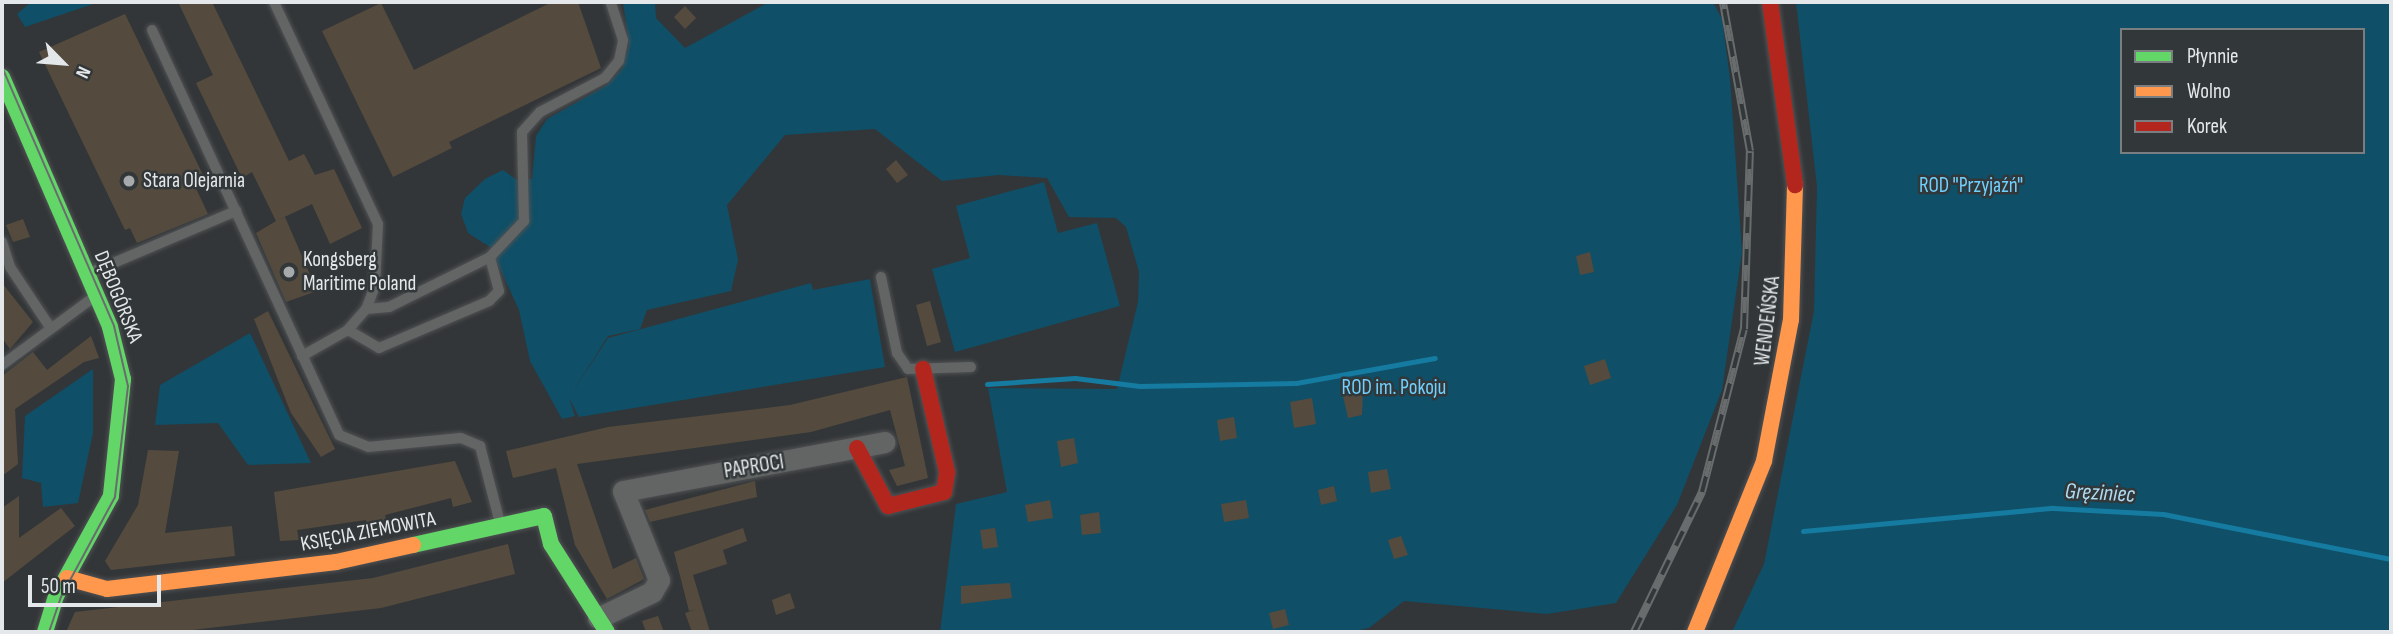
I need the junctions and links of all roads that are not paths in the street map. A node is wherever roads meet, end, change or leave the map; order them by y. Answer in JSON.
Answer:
{"nodes":[{"id":1,"x":274,"y":2,"type":"edge"},
{"id":2,"x":611,"y":2,"type":"edge"},
{"id":3,"x":1770,"y":2,"type":"edge"},
{"id":4,"x":152,"y":30,"type":"dead end"},
{"id":5,"x":2,"y":77,"type":"edge"},
{"id":6,"x":236,"y":211,"type":"junction"},
{"id":7,"x":2,"y":242,"type":"edge"},
{"id":8,"x":490,"y":257,"type":"junction"},
{"id":9,"x":88,"y":274,"type":"junction"},
{"id":10,"x":881,"y":277,"type":"dead end"},
{"id":11,"x":97,"y":296,"type":"junction"},
{"id":12,"x":366,"y":309,"type":"junction"},
{"id":13,"x":50,"y":327,"type":"junction"},
{"id":14,"x":348,"y":330,"type":"junction"},
{"id":15,"x":302,"y":356,"type":"junction"},
{"id":16,"x":2,"y":365,"type":"edge"},
{"id":17,"x":971,"y":367,"type":"dead end"},
{"id":18,"x":923,"y":369,"type":"junction"},
{"id":19,"x":884,"y":442,"type":"dead end"},
{"id":20,"x":857,"y":448,"type":"junction"},
{"id":21,"x":500,"y":526,"type":"junction"},
{"id":22,"x":67,"y":578,"type":"junction"},
{"id":23,"x":603,"y":625,"type":"edge"},
{"id":24,"x":44,"y":632,"type":"edge"},
{"id":25,"x":1695,"y":632,"type":"edge"}],
"edges":[{"from":1,"to":12,"type":"lane"},
{"from":2,"to":8,"type":"lane"},
{"from":3,"to":25,"type":"street","name":"WENDEŃSKA"},
{"from":4,"to":6,"type":"lane"},
{"from":5,"to":9,"type":"street","name":"DĘBOGÓRSKA"},
{"from":6,"to":9,"type":"lane"},
{"from":6,"to":15,"type":"lane"},
{"from":7,"to":13,"type":"lane"},
{"from":8,"to":12,"type":"lane"},
{"from":8,"to":14,"type":"lane"},
{"from":9,"to":11,"type":"street","name":"DĘBOGÓRSKA"},
{"from":10,"to":18,"type":"lane"},
{"from":11,"to":13,"type":"lane"},
{"from":11,"to":22,"type":"street","name":"DĘBOGÓRSKA"},
{"from":12,"to":14,"type":"lane"},
{"from":13,"to":16,"type":"lane"},
{"from":14,"to":15,"type":"lane"},
{"from":15,"to":21,"type":"lane"},
{"from":17,"to":18,"type":"lane"},
{"from":18,"to":20,"type":"street"},
{"from":19,"to":20,"type":"street","name":"PAPROCI"},
{"from":20,"to":23,"type":"street","name":"PAPROCI"},
{"from":21,"to":22,"type":"street","name":"KSIĘCIA ZIEMOWITA"},
{"from":21,"to":23,"type":"street","name":"KSIĘCIA ZIEMOWITA"},
{"from":22,"to":24,"type":"street","name":"DĘBOGÓRSKA"}]}
